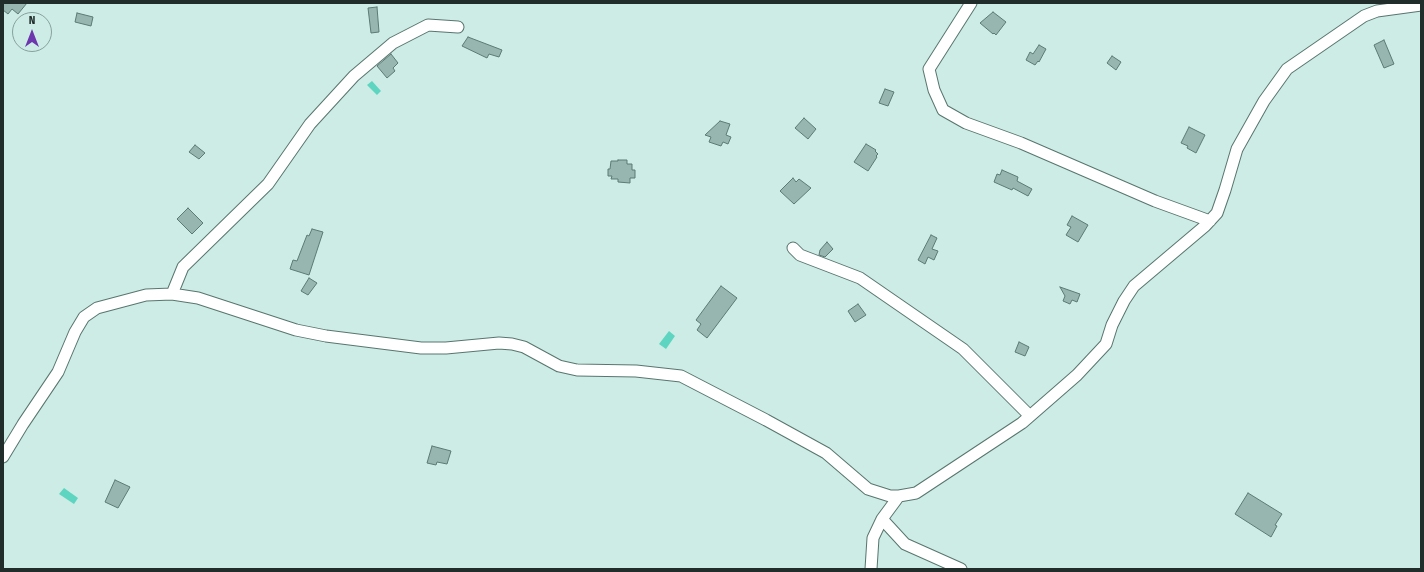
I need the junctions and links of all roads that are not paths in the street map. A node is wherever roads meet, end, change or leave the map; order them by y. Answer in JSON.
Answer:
{"nodes":[{"id":1,"x":970,"y":3,"type":"edge"},
{"id":2,"x":1421,"y":5,"type":"edge"},
{"id":3,"x":458,"y":27,"type":"dead end"},
{"id":4,"x":1210,"y":221,"type":"junction"},
{"id":5,"x":793,"y":248,"type":"dead end"},
{"id":6,"x":172,"y":294,"type":"junction"},
{"id":7,"x":1030,"y":416,"type":"junction"},
{"id":8,"x":3,"y":457,"type":"edge"},
{"id":9,"x":899,"y":496,"type":"junction"},
{"id":10,"x":882,"y":519,"type":"junction"},
{"id":11,"x":871,"y":569,"type":"edge"},
{"id":12,"x":961,"y":569,"type":"edge"}],
"edges":[{"from":1,"to":4,"type":"street"},
{"from":2,"to":4,"type":"street"},
{"from":3,"to":6,"type":"street"},
{"from":4,"to":7,"type":"street"},
{"from":5,"to":7,"type":"street"},
{"from":6,"to":8,"type":"street"},
{"from":6,"to":9,"type":"street"},
{"from":7,"to":9,"type":"street"},
{"from":9,"to":10,"type":"street"},
{"from":10,"to":11,"type":"street"},
{"from":10,"to":12,"type":"street"}]}
